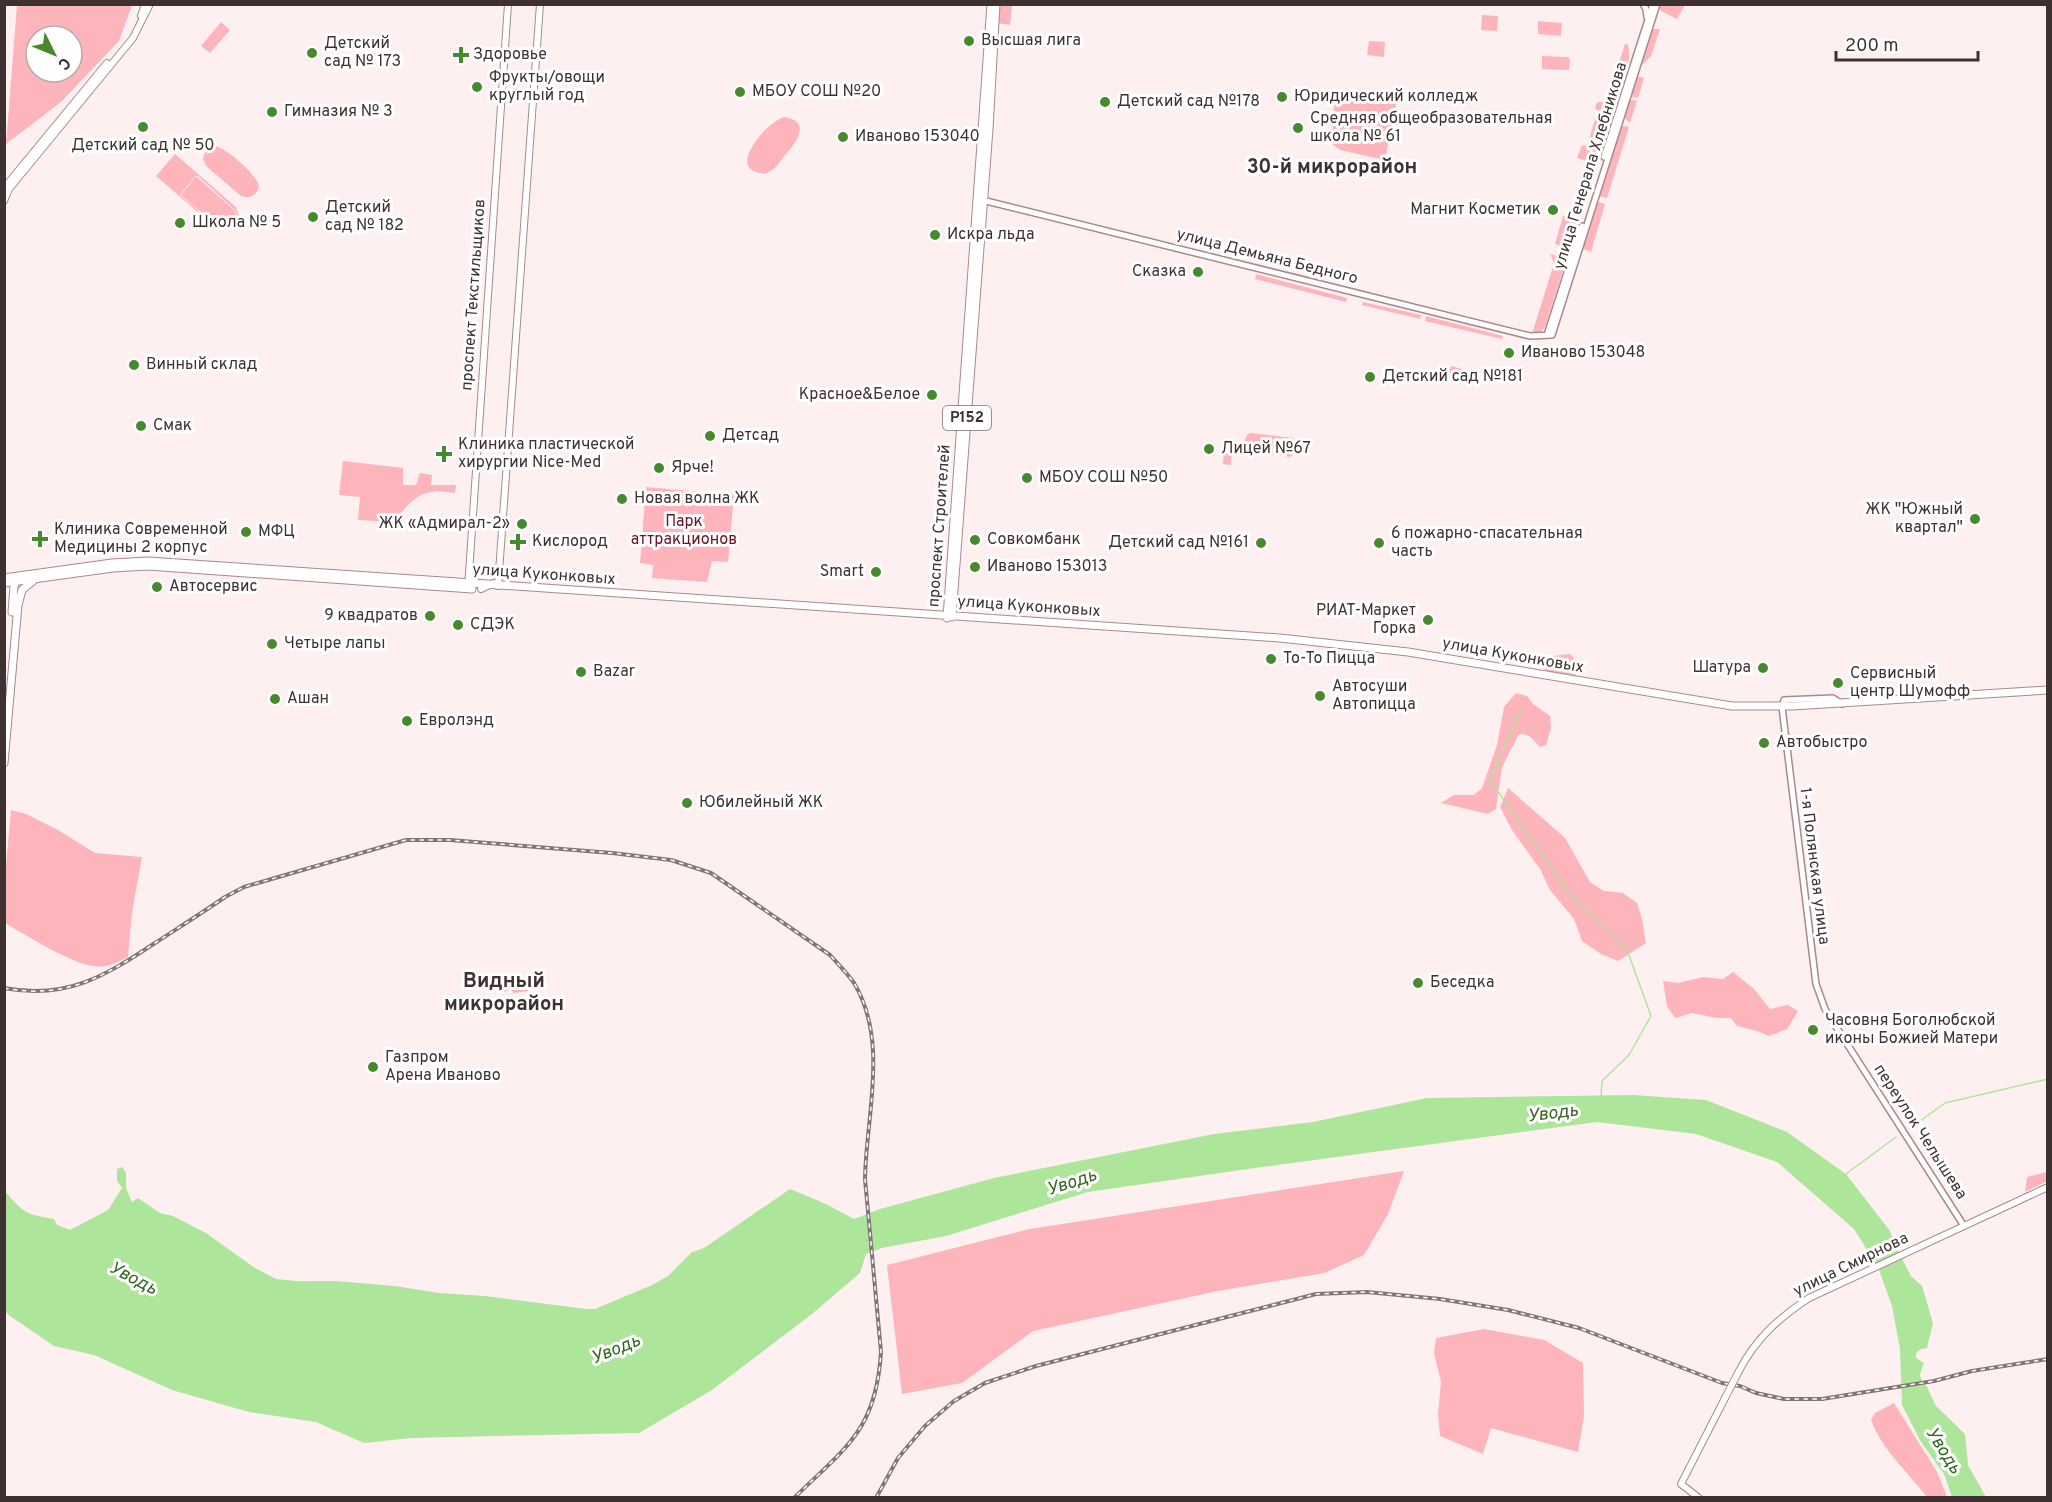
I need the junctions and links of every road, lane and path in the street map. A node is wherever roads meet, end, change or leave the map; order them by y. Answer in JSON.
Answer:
{"nodes":[{"id":1,"x":145,"y":4,"type":"edge"},
{"id":2,"x":150,"y":4,"type":"edge"},
{"id":3,"x":508,"y":4,"type":"edge"},
{"id":4,"x":540,"y":4,"type":"edge"},
{"id":5,"x":992,"y":4,"type":"edge"},
{"id":6,"x":996,"y":4,"type":"edge"},
{"id":7,"x":1643,"y":4,"type":"edge"},
{"id":8,"x":1654,"y":4,"type":"edge"},
{"id":9,"x":1648,"y":21,"type":"junction"},
{"id":10,"x":989,"y":82,"type":"junction"},
{"id":11,"x":4,"y":188,"type":"edge"},
{"id":12,"x":980,"y":200,"type":"junction"},
{"id":13,"x":4,"y":201,"type":"edge"},
{"id":14,"x":1550,"y":335,"type":"joint"},
{"id":15,"x":19,"y":579,"type":"junction"},
{"id":16,"x":36,"y":579,"type":"junction"},
{"id":17,"x":4,"y":581,"type":"edge"},
{"id":18,"x":495,"y":585,"type":"junction"},
{"id":19,"x":468,"y":586,"type":"junction"},
{"id":20,"x":481,"y":587,"type":"junction"},
{"id":21,"x":15,"y":604,"type":"junction"},
{"id":22,"x":790,"y":607,"type":"junction"},
{"id":23,"x":950,"y":617,"type":"junction"},
{"id":24,"x":2048,"y":691,"type":"edge"},
{"id":25,"x":1902,"y":702,"type":"junction"},
{"id":26,"x":4,"y":708,"type":"edge"},
{"id":27,"x":1782,"y":708,"type":"junction"},
{"id":28,"x":4,"y":763,"type":"edge"},
{"id":29,"x":1833,"y":1022,"type":"joint"},
{"id":30,"x":2048,"y":1187,"type":"edge"},
{"id":31,"x":1964,"y":1226,"type":"junction"},
{"id":32,"x":1699,"y":1497,"type":"edge"}],
"edges":[{"from":1,"to":11,"type":"main road"},
{"from":2,"to":13,"type":"main road"},
{"from":3,"to":19,"type":"main road","name":"проспект Текстильщиков"},
{"from":4,"to":18,"type":"main road"},
{"from":5,"to":10,"type":"main road","name":"проспект Строителей","number":"Р152"},
{"from":6,"to":10,"type":"main road","name":"проспект Строителей","number":"Р152"},
{"from":7,"to":9,"type":"street"},
{"from":8,"to":9,"type":"street","name":"улица Генерала Хлебникова"},
{"from":9,"to":14,"type":"street","name":"улица Генерала Хлебникова"},
{"from":10,"to":12,"type":"main road","name":"проспект Строителей","number":"Р152"},
{"from":12,"to":14,"type":"street","name":"улица Демьяна Бедного"},
{"from":12,"to":23,"type":"main road","name":"проспект Строителей","number":"Р152"},
{"from":15,"to":16,"type":"main road","name":"улица Куконковых"},
{"from":15,"to":17,"type":"main road","name":"улица Куконковых"},
{"from":15,"to":19,"type":"main road","name":"улица Куконковых"},
{"from":15,"to":21,"type":"main road"},
{"from":16,"to":19,"type":"main road","name":"улица Куконковых"},
{"from":16,"to":21,"type":"main road"},
{"from":17,"to":21,"type":"main road"},
{"from":18,"to":20,"type":"main road","name":"улица Куконковых"},
{"from":18,"to":22,"type":"main road","name":"улица Куконковых"},
{"from":19,"to":20,"type":"main road","name":"улица Куконковых"},
{"from":20,"to":22,"type":"main road","name":"улица Куконковых"},
{"from":21,"to":26,"type":"main road"},
{"from":21,"to":28,"type":"main road"},
{"from":22,"to":23,"type":"main road","name":"улица Куконковых"},
{"from":23,"to":27,"type":"main road","name":"улица Куконковых"},
{"from":24,"to":25,"type":"main road","name":"улица Куконковых"},
{"from":25,"to":27,"type":"main road","name":"улица Куконковых"},
{"from":25,"to":27,"type":"main road","name":"улица Куконковых"},
{"from":27,"to":29,"type":"street","name":"1-я Полянская улица"},
{"from":29,"to":31,"type":"street","name":"переулок Челышева"},
{"from":30,"to":31,"type":"main road","name":"улица Смирнова"},
{"from":31,"to":32,"type":"main road","name":"улица Смирнова","bridge":true}]}
